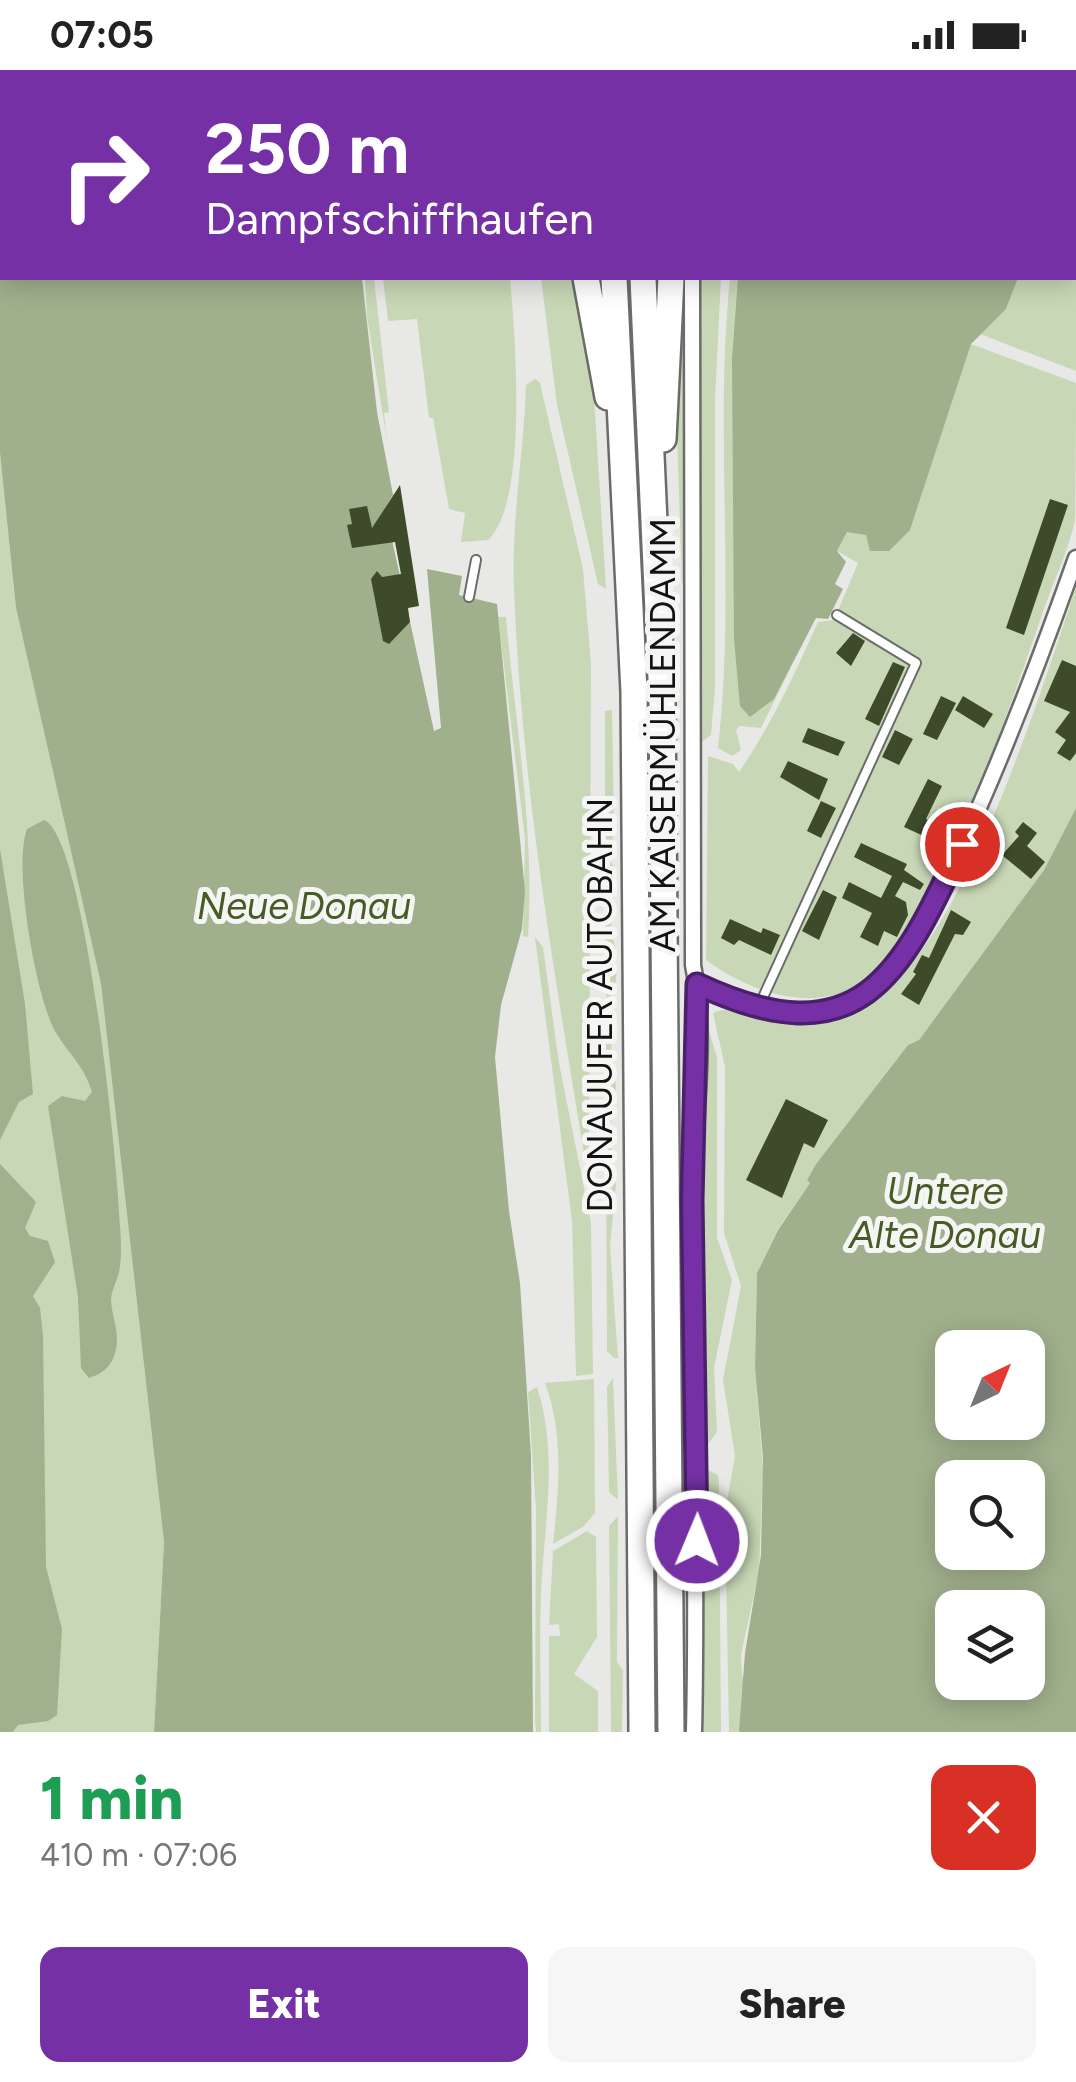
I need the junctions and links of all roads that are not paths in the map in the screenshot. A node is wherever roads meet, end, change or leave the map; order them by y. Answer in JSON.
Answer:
{"nodes":[{"id":1,"x":586,"y":280,"type":"edge"},
{"id":2,"x":614,"y":280,"type":"edge"},
{"id":3,"x":643,"y":280,"type":"edge"},
{"id":4,"x":671,"y":280,"type":"edge"},
{"id":5,"x":692,"y":280,"type":"edge"},
{"id":6,"x":624,"y":475,"type":"junction"},
{"id":7,"x":654,"y":498,"type":"junction"},
{"id":8,"x":1076,"y":558,"type":"edge"},
{"id":9,"x":476,"y":560,"type":"dead end"},
{"id":10,"x":469,"y":597,"type":"dead end"},
{"id":11,"x":836,"y":615,"type":"dead end"},
{"id":12,"x":697,"y":984,"type":"junction"},
{"id":13,"x":759,"y":1007,"type":"junction"},
{"id":14,"x":642,"y":1732,"type":"edge"},
{"id":15,"x":671,"y":1732,"type":"edge"},
{"id":16,"x":694,"y":1732,"type":"edge"}],
"edges":[{"from":1,"to":6,"type":"highway"},
{"from":2,"to":6,"type":"highway","name":"DONAUUFER AUTOBAHN"},
{"from":3,"to":7,"type":"highway","name":"DONAUUFER AUTOBAHN"},
{"from":4,"to":7,"type":"highway"},
{"from":5,"to":12,"type":"street","name":"AM KAISERMÜHLENDAMM"},
{"from":6,"to":14,"type":"highway","name":"DONAUUFER AUTOBAHN"},
{"from":7,"to":15,"type":"highway","name":"DONAUUFER AUTOBAHN"},
{"from":8,"to":13,"type":"street"},
{"from":9,"to":10,"type":"lane"},
{"from":11,"to":13,"type":"lane"},
{"from":12,"to":13,"type":"street"},
{"from":12,"to":16,"type":"street","name":"AM KAISERMÜHLENDAMM"}]}
